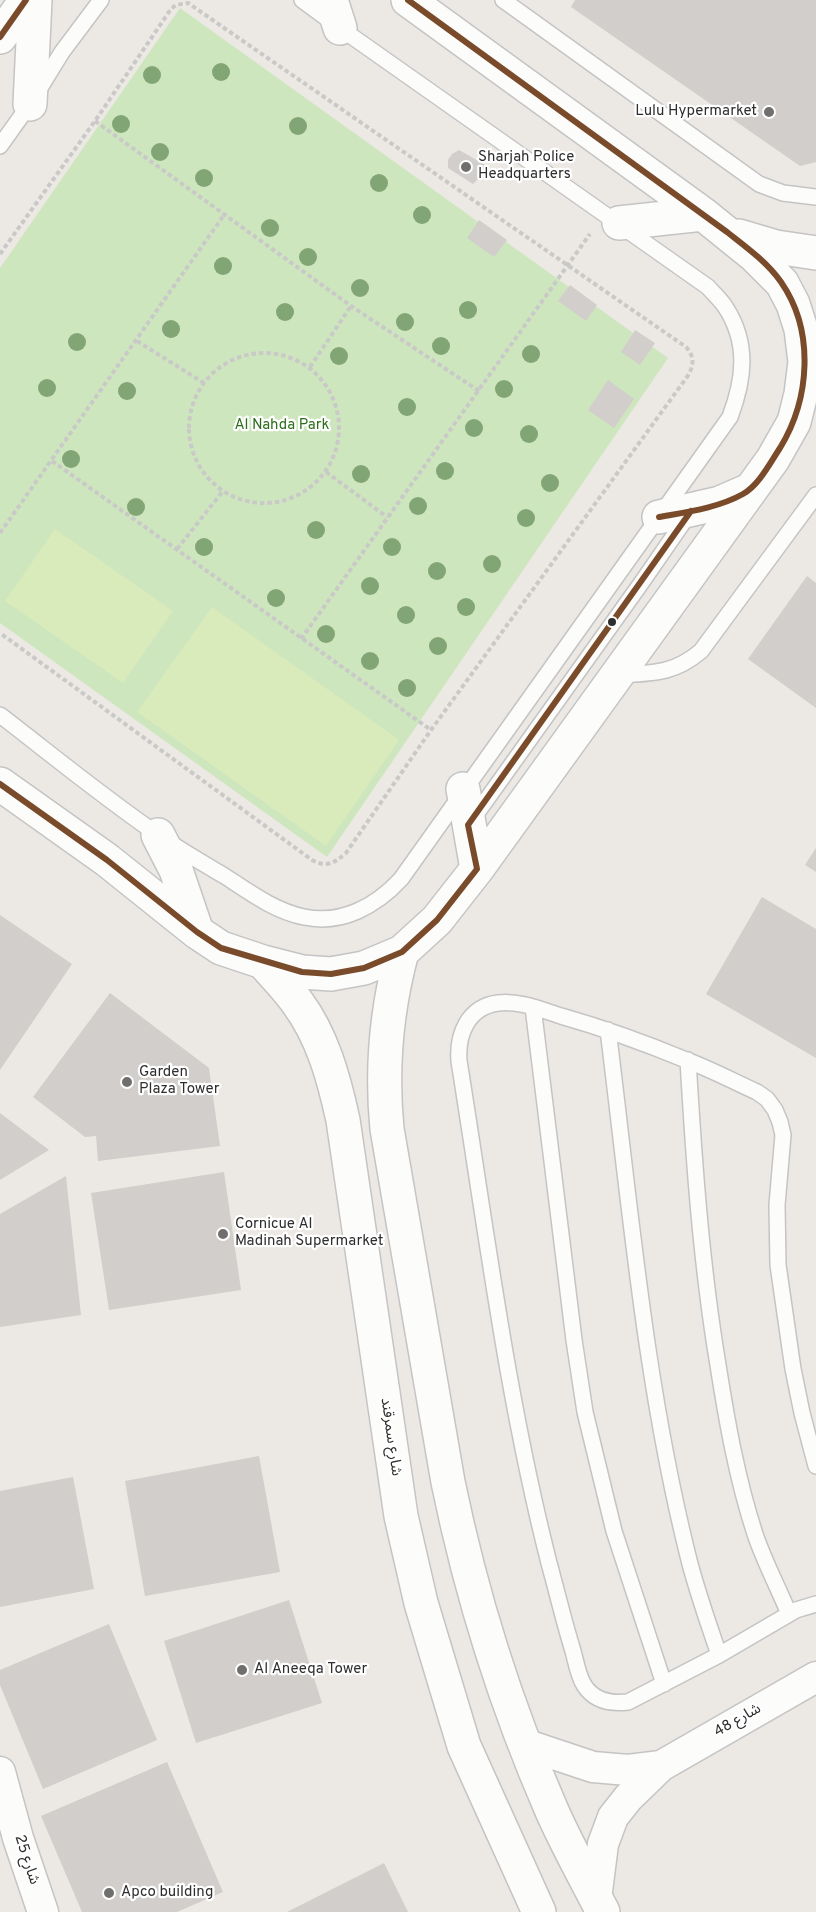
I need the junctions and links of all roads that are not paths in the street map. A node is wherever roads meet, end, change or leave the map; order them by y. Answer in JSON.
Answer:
{"nodes":[{"id":1,"x":26,"y":0,"type":"edge"},
{"id":2,"x":35,"y":0,"type":"edge"},
{"id":3,"x":101,"y":0,"type":"edge"},
{"id":4,"x":302,"y":0,"type":"edge"},
{"id":5,"x":408,"y":0,"type":"edge"},
{"id":6,"x":503,"y":0,"type":"edge"},
{"id":7,"x":335,"y":14,"type":"edge"},
{"id":8,"x":0,"y":37,"type":"edge"},
{"id":9,"x":30,"y":104,"type":"junction"},
{"id":10,"x":0,"y":147,"type":"edge"},
{"id":11,"x":816,"y":197,"type":"edge"},
{"id":12,"x":611,"y":218,"type":"junction"},
{"id":13,"x":715,"y":223,"type":"junction"},
{"id":14,"x":816,"y":253,"type":"edge"},
{"id":15,"x":816,"y":393,"type":"edge"},
{"id":16,"x":794,"y":422,"type":"junction"},
{"id":17,"x":750,"y":490,"type":"junction"},
{"id":18,"x":816,"y":495,"type":"edge"},
{"id":19,"x":691,"y":511,"type":"junction"},
{"id":20,"x":659,"y":517,"type":"junction"},
{"id":21,"x":616,"y":675,"type":"junction"},
{"id":22,"x":0,"y":715,"type":"edge"},
{"id":23,"x":0,"y":784,"type":"edge"},
{"id":24,"x":463,"y":789,"type":"junction"},
{"id":25,"x":468,"y":825,"type":"junction"},
{"id":26,"x":158,"y":835,"type":"junction"},
{"id":27,"x":477,"y":869,"type":"junction"},
{"id":28,"x":197,"y":932,"type":"junction"},
{"id":29,"x":402,"y":952,"type":"junction"},
{"id":30,"x":263,"y":962,"type":"junction"},
{"id":31,"x":533,"y":1007,"type":"junction"},
{"id":32,"x":608,"y":1030,"type":"junction"},
{"id":33,"x":687,"y":1060,"type":"junction"},
{"id":34,"x":816,"y":1467,"type":"edge"},
{"id":35,"x":816,"y":1604,"type":"edge"},
{"id":36,"x":789,"y":1614,"type":"junction"},
{"id":37,"x":719,"y":1655,"type":"junction"},
{"id":38,"x":816,"y":1677,"type":"edge"},
{"id":39,"x":664,"y":1684,"type":"junction"},
{"id":40,"x":524,"y":1744,"type":"junction"},
{"id":41,"x":661,"y":1766,"type":"junction"},
{"id":42,"x":0,"y":1772,"type":"edge"},
{"id":43,"x":600,"y":1905,"type":"edge"},
{"id":44,"x":532,"y":1907,"type":"edge"},
{"id":45,"x":43,"y":1912,"type":"edge"}],
"edges":[{"from":1,"to":8,"type":"street"},
{"from":2,"to":9,"type":"street"},
{"from":3,"to":9,"type":"lane"},
{"from":4,"to":7,"type":"lane"},
{"from":5,"to":13,"type":"street"},
{"from":6,"to":11,"type":"lane"},
{"from":7,"to":12,"type":"lane"},
{"from":9,"to":10,"type":"lane"},
{"from":12,"to":13,"type":"street"},
{"from":12,"to":20,"type":"lane"},
{"from":13,"to":14,"type":"street"},
{"from":13,"to":16,"type":"street"},
{"from":15,"to":16,"type":"street"},
{"from":16,"to":17,"type":"street"},
{"from":17,"to":19,"type":"street"},
{"from":17,"to":21,"type":"street"},
{"from":18,"to":21,"type":"lane"},
{"from":19,"to":20,"type":"street"},
{"from":19,"to":25,"type":"lane"},
{"from":20,"to":24,"type":"lane"},
{"from":21,"to":27,"type":"street"},
{"from":22,"to":26,"type":"lane"},
{"from":23,"to":28,"type":"street"},
{"from":24,"to":25,"type":"street"},
{"from":24,"to":26,"type":"lane"},
{"from":25,"to":27,"type":"street"},
{"from":26,"to":28,"type":"street"},
{"from":27,"to":29,"type":"street"},
{"from":28,"to":30,"type":"street"},
{"from":29,"to":30,"type":"street"},
{"from":29,"to":40,"type":"street"},
{"from":30,"to":44,"type":"street","name":"شارع سمرقند"},
{"from":31,"to":32,"type":"lane"},
{"from":31,"to":39,"type":"lane"},
{"from":31,"to":39,"type":"lane"},
{"from":32,"to":33,"type":"lane"},
{"from":32,"to":37,"type":"lane"},
{"from":33,"to":34,"type":"lane"},
{"from":33,"to":36,"type":"lane"},
{"from":35,"to":36,"type":"lane"},
{"from":36,"to":37,"type":"lane"},
{"from":37,"to":39,"type":"lane"},
{"from":38,"to":41,"type":"street","name":"شارع 48"},
{"from":40,"to":41,"type":"street","name":"شارع 48"},
{"from":40,"to":43,"type":"street"},
{"from":41,"to":43,"type":"street","name":"شارع 48"},
{"from":42,"to":45,"type":"street","name":"شارع 25"}]}
